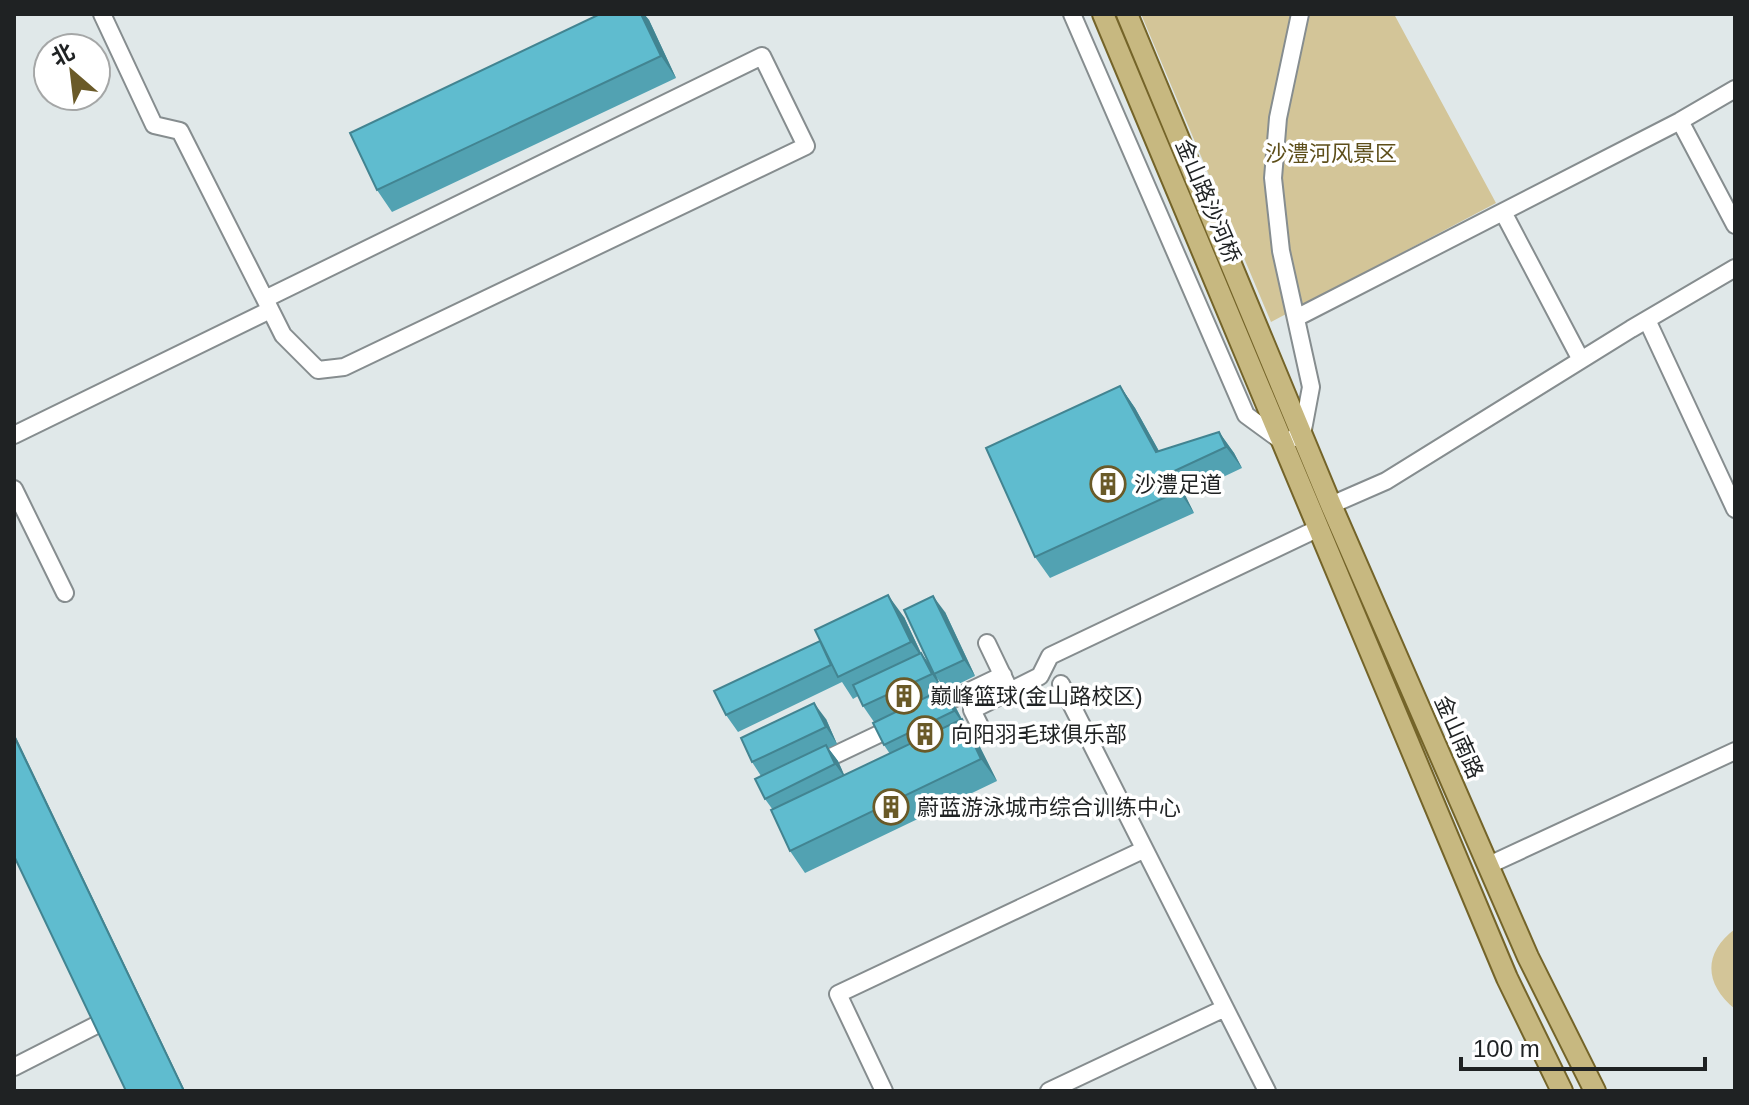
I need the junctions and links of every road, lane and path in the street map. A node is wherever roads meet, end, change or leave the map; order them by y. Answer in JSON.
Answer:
{"nodes":[{"id":1,"x":102,"y":14,"type":"edge"},
{"id":2,"x":1072,"y":14,"type":"edge"},
{"id":3,"x":1103,"y":14,"type":"edge"},
{"id":4,"x":1127,"y":14,"type":"edge"},
{"id":5,"x":1300,"y":14,"type":"edge"},
{"id":6,"x":1735,"y":89,"type":"edge"},
{"id":7,"x":1680,"y":121,"type":"junction"},
{"id":8,"x":1503,"y":212,"type":"junction"},
{"id":9,"x":1735,"y":225,"type":"edge"},
{"id":10,"x":1735,"y":268,"type":"edge"},
{"id":11,"x":268,"y":305,"type":"junction"},
{"id":12,"x":1296,"y":318,"type":"junction"},
{"id":13,"x":1647,"y":320,"type":"junction"},
{"id":14,"x":1581,"y":360,"type":"junction"},
{"id":15,"x":1288,"y":397,"type":"joint"},
{"id":16,"x":1268,"y":407,"type":"joint"},
{"id":17,"x":14,"y":435,"type":"edge"},
{"id":18,"x":1293,"y":438,"type":"junction"},
{"id":19,"x":14,"y":489,"type":"edge"},
{"id":20,"x":1731,"y":491,"type":"edge"},
{"id":21,"x":1331,"y":505,"type":"junction"},
{"id":22,"x":1735,"y":509,"type":"edge"},
{"id":23,"x":1319,"y":528,"type":"junction"},
{"id":24,"x":65,"y":593,"type":"dead end"},
{"id":25,"x":987,"y":643,"type":"dead end"},
{"id":26,"x":1007,"y":683,"type":"junction"},
{"id":27,"x":1061,"y":684,"type":"dead end"},
{"id":28,"x":940,"y":751,"type":"edge"},
{"id":29,"x":1735,"y":751,"type":"edge"},
{"id":30,"x":808,"y":768,"type":"edge"},
{"id":31,"x":1143,"y":850,"type":"junction"},
{"id":32,"x":1489,"y":865,"type":"junction"},
{"id":33,"x":1225,"y":1008,"type":"junction"},
{"id":34,"x":117,"y":1014,"type":"edge"},
{"id":35,"x":14,"y":1067,"type":"edge"},
{"id":36,"x":884,"y":1091,"type":"edge"},
{"id":37,"x":1049,"y":1091,"type":"edge"},
{"id":38,"x":1267,"y":1091,"type":"edge"},
{"id":39,"x":1562,"y":1091,"type":"edge"},
{"id":40,"x":1595,"y":1091,"type":"edge"}],
"edges":[{"from":1,"to":11,"type":"street"},
{"from":2,"to":18,"type":"street"},
{"from":3,"to":16,"type":"main road","name":"金山路沙河桥"},
{"from":4,"to":15,"type":"main road","name":"金山路沙河桥"},
{"from":5,"to":12,"type":"street"},
{"from":6,"to":7,"type":"street"},
{"from":7,"to":8,"type":"street"},
{"from":7,"to":9,"type":"street"},
{"from":8,"to":12,"type":"street"},
{"from":8,"to":14,"type":"street"},
{"from":10,"to":13,"type":"street"},
{"from":11,"to":11,"type":"street"},
{"from":11,"to":17,"type":"street"},
{"from":12,"to":18,"type":"street"},
{"from":13,"to":14,"type":"street"},
{"from":13,"to":20,"type":"street"},
{"from":14,"to":21,"type":"street"},
{"from":15,"to":18,"type":"main road","name":"金山南路"},
{"from":16,"to":18,"type":"main road","name":"金山南路"},
{"from":18,"to":21,"type":"main road","name":"金山南路"},
{"from":18,"to":23,"type":"main road","name":"金山南路"},
{"from":19,"to":24,"type":"street"},
{"from":20,"to":22,"type":"street"},
{"from":21,"to":32,"type":"main road","name":"金山南路"},
{"from":23,"to":26,"type":"street"},
{"from":23,"to":39,"type":"main road","name":"金山南路"},
{"from":25,"to":26,"type":"street"},
{"from":26,"to":28,"type":"street"},
{"from":26,"to":30,"type":"street"},
{"from":27,"to":31,"type":"street"},
{"from":29,"to":32,"type":"street"},
{"from":31,"to":33,"type":"street"},
{"from":31,"to":36,"type":"street"},
{"from":32,"to":40,"type":"main road","name":"金山南路"},
{"from":33,"to":37,"type":"street"},
{"from":33,"to":38,"type":"street"},
{"from":34,"to":35,"type":"street"}]}
